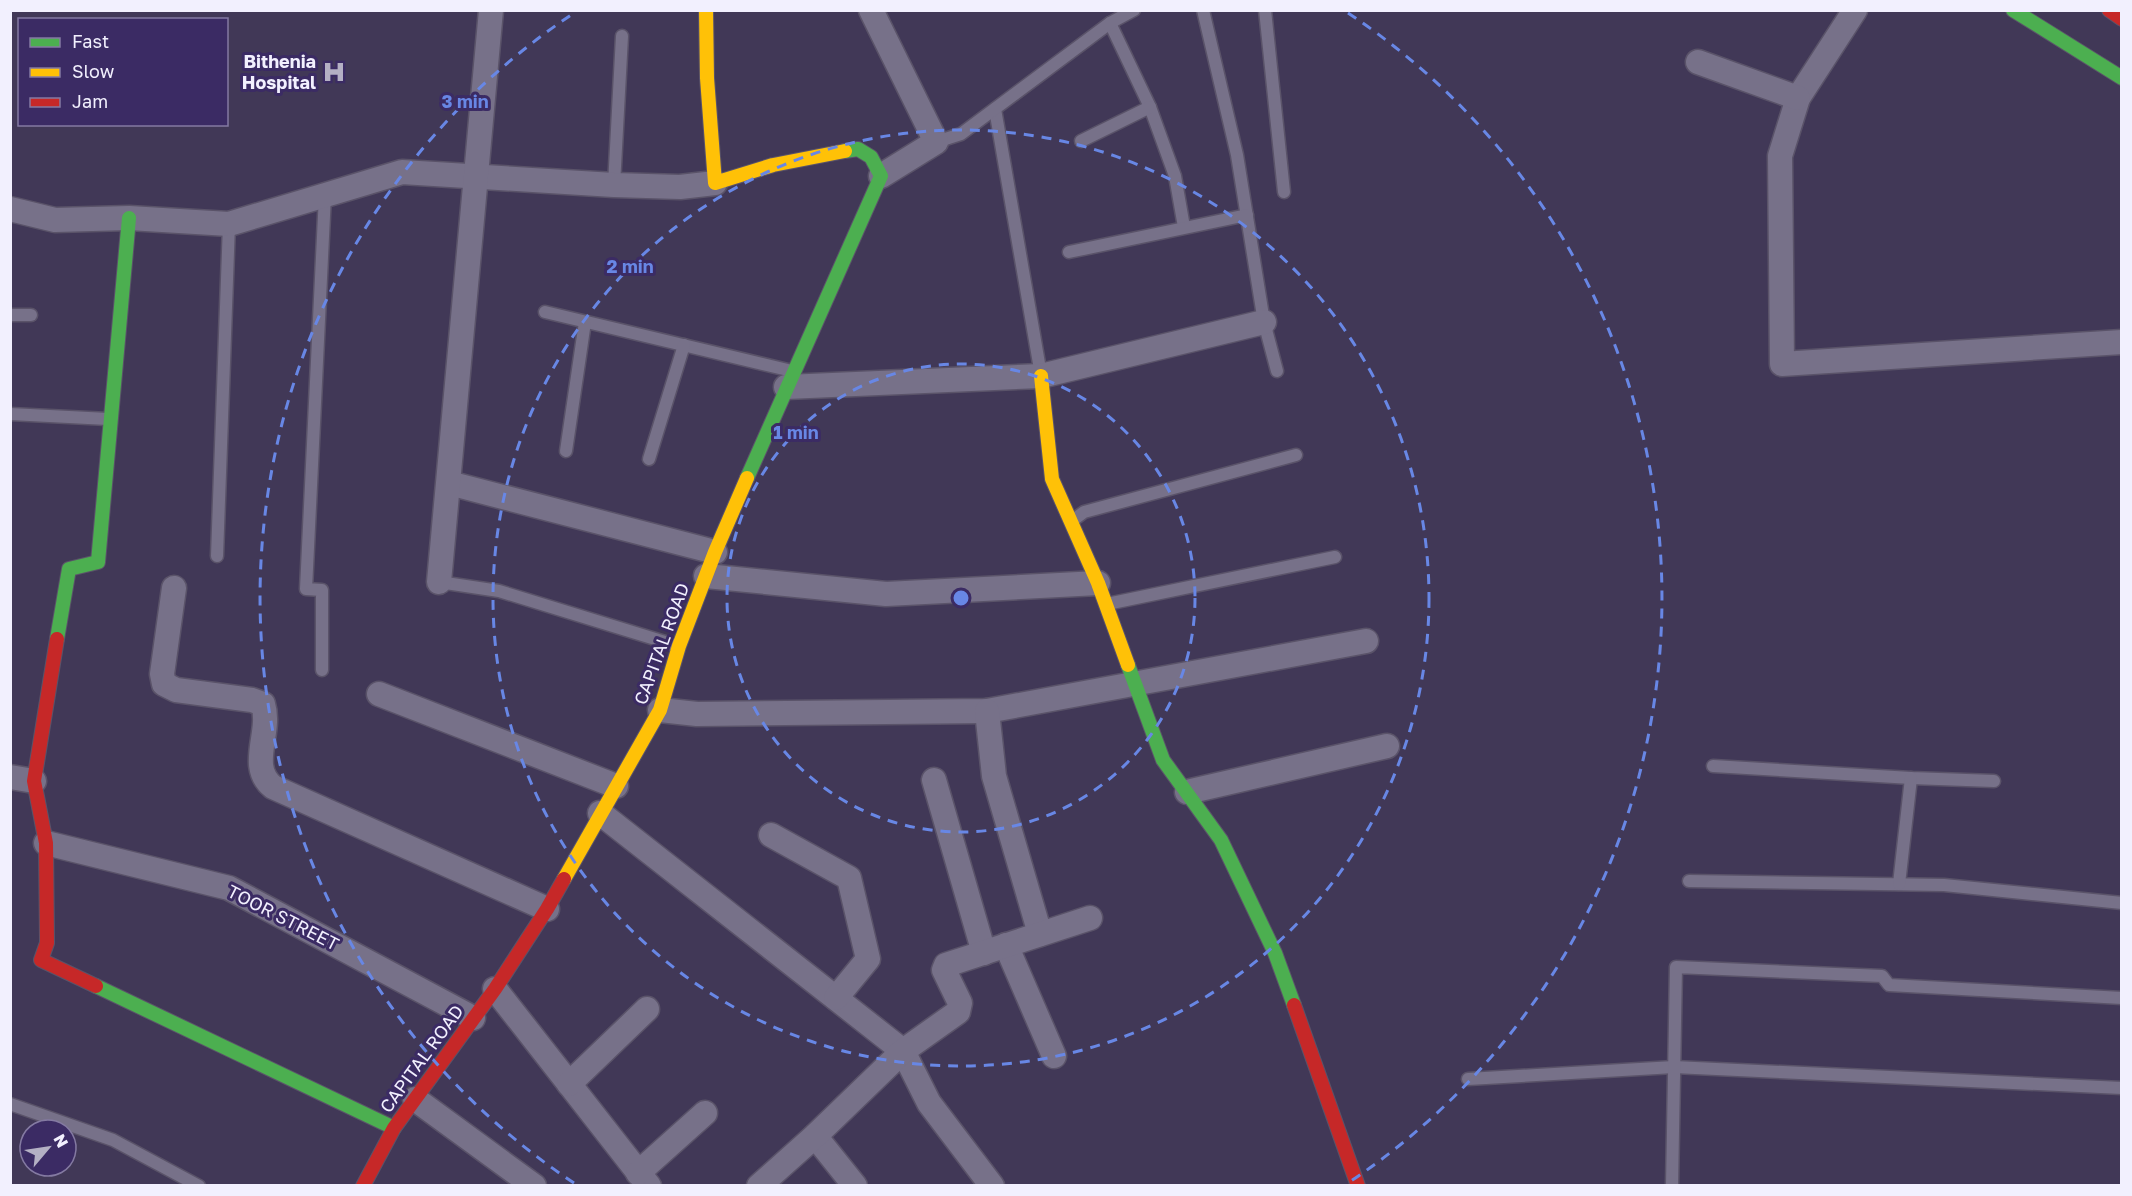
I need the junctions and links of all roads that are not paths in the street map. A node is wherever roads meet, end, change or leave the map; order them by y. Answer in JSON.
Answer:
{"nodes":[{"id":1,"x":491,"y":10,"type":"edge"},
{"id":2,"x":706,"y":10,"type":"edge"},
{"id":3,"x":871,"y":10,"type":"edge"},
{"id":4,"x":1134,"y":10,"type":"edge"},
{"id":5,"x":1203,"y":10,"type":"edge"},
{"id":6,"x":1265,"y":10,"type":"edge"},
{"id":7,"x":1855,"y":10,"type":"edge"},
{"id":8,"x":2013,"y":10,"type":"edge"},
{"id":9,"x":2109,"y":10,"type":"edge"},
{"id":10,"x":2121,"y":18,"type":"edge"},
{"id":11,"x":1110,"y":23,"type":"junction"},
{"id":12,"x":622,"y":36,"type":"dead end"},
{"id":13,"x":1698,"y":62,"type":"dead end"},
{"id":14,"x":2121,"y":78,"type":"edge"},
{"id":15,"x":1798,"y":98,"type":"junction"},
{"id":16,"x":1150,"y":107,"type":"junction"},
{"id":17,"x":995,"y":110,"type":"junction"},
{"id":18,"x":1081,"y":141,"type":"dead end"},
{"id":19,"x":936,"y":142,"type":"junction"},
{"id":20,"x":475,"y":175,"type":"junction"},
{"id":21,"x":881,"y":176,"type":"junction"},
{"id":22,"x":715,"y":183,"type":"junction"},
{"id":23,"x":614,"y":185,"type":"junction"},
{"id":24,"x":1284,"y":192,"type":"dead end"},
{"id":25,"x":325,"y":195,"type":"junction"},
{"id":26,"x":10,"y":209,"type":"edge"},
{"id":27,"x":1247,"y":215,"type":"junction"},
{"id":28,"x":129,"y":218,"type":"junction"},
{"id":29,"x":229,"y":224,"type":"junction"},
{"id":30,"x":1184,"y":227,"type":"junction"},
{"id":31,"x":1069,"y":252,"type":"dead end"},
{"id":32,"x":545,"y":312,"type":"dead end"},
{"id":33,"x":10,"y":315,"type":"edge"},
{"id":34,"x":31,"y":315,"type":"dead end"},
{"id":35,"x":585,"y":322,"type":"junction"},
{"id":36,"x":1264,"y":322,"type":"junction"},
{"id":37,"x":2121,"y":342,"type":"edge"},
{"id":38,"x":684,"y":345,"type":"junction"},
{"id":39,"x":1277,"y":371,"type":"dead end"},
{"id":40,"x":1041,"y":376,"type":"junction"},
{"id":41,"x":789,"y":379,"type":"junction"},
{"id":42,"x":10,"y":414,"type":"edge"},
{"id":43,"x":112,"y":419,"type":"junction"},
{"id":44,"x":566,"y":451,"type":"dead end"},
{"id":45,"x":1296,"y":455,"type":"dead end"},
{"id":46,"x":649,"y":459,"type":"dead end"},
{"id":47,"x":449,"y":483,"type":"junction"},
{"id":48,"x":1071,"y":522,"type":"junction"},
{"id":49,"x":715,"y":552,"type":"junction"},
{"id":50,"x":217,"y":556,"type":"dead end"},
{"id":51,"x":1335,"y":557,"type":"dead end"},
{"id":52,"x":706,"y":576,"type":"junction"},
{"id":53,"x":439,"y":582,"type":"joint"},
{"id":54,"x":174,"y":588,"type":"dead end"},
{"id":55,"x":1102,"y":594,"type":"junction"},
{"id":56,"x":1366,"y":640,"type":"dead end"},
{"id":57,"x":679,"y":646,"type":"junction"},
{"id":58,"x":322,"y":670,"type":"dead end"},
{"id":59,"x":1135,"y":682,"type":"junction"},
{"id":60,"x":379,"y":694,"type":"dead end"},
{"id":61,"x":660,"y":710,"type":"junction"},
{"id":62,"x":987,"y":711,"type":"junction"},
{"id":63,"x":1387,"y":746,"type":"dead end"},
{"id":64,"x":1713,"y":766,"type":"dead end"},
{"id":65,"x":10,"y":777,"type":"edge"},
{"id":66,"x":1911,"y":778,"type":"junction"},
{"id":67,"x":934,"y":780,"type":"dead end"},
{"id":68,"x":34,"y":781,"type":"junction"},
{"id":69,"x":1994,"y":781,"type":"dead end"},
{"id":70,"x":616,"y":786,"type":"junction"},
{"id":71,"x":1186,"y":792,"type":"junction"},
{"id":72,"x":600,"y":813,"type":"junction"},
{"id":73,"x":771,"y":835,"type":"dead end"},
{"id":74,"x":46,"y":843,"type":"junction"},
{"id":75,"x":1689,"y":881,"type":"dead end"},
{"id":76,"x":1899,"y":884,"type":"junction"},
{"id":77,"x":2121,"y":903,"type":"edge"},
{"id":78,"x":547,"y":909,"type":"junction"},
{"id":79,"x":1090,"y":918,"type":"dead end"},
{"id":80,"x":1040,"y":934,"type":"junction"},
{"id":81,"x":995,"y":949,"type":"junction"},
{"id":82,"x":495,"y":989,"type":"junction"},
{"id":83,"x":836,"y":998,"type":"junction"},
{"id":84,"x":2121,"y":998,"type":"edge"},
{"id":85,"x":647,"y":1009,"type":"dead end"},
{"id":86,"x":473,"y":1018,"type":"junction"},
{"id":87,"x":903,"y":1052,"type":"junction"},
{"id":88,"x":1054,"y":1056,"type":"dead end"},
{"id":89,"x":1674,"y":1067,"type":"junction"},
{"id":90,"x":1467,"y":1079,"type":"dead end"},
{"id":91,"x":569,"y":1084,"type":"junction"},
{"id":92,"x":2121,"y":1088,"type":"edge"},
{"id":93,"x":415,"y":1099,"type":"junction"},
{"id":94,"x":10,"y":1104,"type":"edge"},
{"id":95,"x":705,"y":1113,"type":"dead end"},
{"id":96,"x":394,"y":1128,"type":"junction"},
{"id":97,"x":815,"y":1136,"type":"junction"},
{"id":98,"x":644,"y":1179,"type":"edge"},
{"id":99,"x":199,"y":1185,"type":"edge"},
{"id":100,"x":363,"y":1185,"type":"edge"},
{"id":101,"x":534,"y":1185,"type":"edge"},
{"id":102,"x":759,"y":1185,"type":"edge"},
{"id":103,"x":855,"y":1185,"type":"edge"},
{"id":104,"x":992,"y":1185,"type":"edge"},
{"id":105,"x":1358,"y":1185,"type":"edge"},
{"id":106,"x":1672,"y":1185,"type":"edge"}],
"edges":[{"from":1,"to":20,"type":"street"},
{"from":2,"to":22,"type":"street"},
{"from":3,"to":19,"type":"street"},
{"from":4,"to":11,"type":"lane"},
{"from":5,"to":27,"type":"lane"},
{"from":6,"to":24,"type":"lane"},
{"from":7,"to":15,"type":"street"},
{"from":8,"to":14,"type":"street"},
{"from":9,"to":10,"type":"street"},
{"from":11,"to":16,"type":"lane"},
{"from":11,"to":17,"type":"lane"},
{"from":12,"to":23,"type":"lane"},
{"from":13,"to":15,"type":"street"},
{"from":15,"to":37,"type":"street"},
{"from":16,"to":18,"type":"lane"},
{"from":16,"to":30,"type":"lane"},
{"from":17,"to":19,"type":"lane"},
{"from":17,"to":40,"type":"lane"},
{"from":19,"to":21,"type":"street"},
{"from":20,"to":23,"type":"street"},
{"from":20,"to":25,"type":"street"},
{"from":20,"to":47,"type":"street"},
{"from":21,"to":22,"type":"street"},
{"from":21,"to":41,"type":"street","name":"CAPITAL ROAD"},
{"from":22,"to":23,"type":"street"},
{"from":25,"to":29,"type":"street"},
{"from":25,"to":58,"type":"lane"},
{"from":26,"to":28,"type":"street"},
{"from":27,"to":30,"type":"lane"},
{"from":27,"to":36,"type":"lane"},
{"from":28,"to":29,"type":"street"},
{"from":28,"to":43,"type":"street"},
{"from":29,"to":50,"type":"lane"},
{"from":30,"to":31,"type":"lane"},
{"from":32,"to":35,"type":"lane"},
{"from":33,"to":34,"type":"lane"},
{"from":35,"to":38,"type":"lane"},
{"from":35,"to":44,"type":"lane"},
{"from":36,"to":39,"type":"lane"},
{"from":36,"to":40,"type":"street"},
{"from":38,"to":41,"type":"lane"},
{"from":38,"to":46,"type":"lane"},
{"from":40,"to":41,"type":"street"},
{"from":40,"to":48,"type":"street"},
{"from":41,"to":49,"type":"street","name":"CAPITAL ROAD"},
{"from":42,"to":43,"type":"lane"},
{"from":43,"to":68,"type":"street"},
{"from":45,"to":48,"type":"lane"},
{"from":47,"to":49,"type":"street"},
{"from":47,"to":53,"type":"street"},
{"from":48,"to":55,"type":"street"},
{"from":49,"to":52,"type":"street","name":"CAPITAL ROAD"},
{"from":51,"to":55,"type":"lane"},
{"from":52,"to":55,"type":"street"},
{"from":52,"to":57,"type":"street","name":"CAPITAL ROAD"},
{"from":53,"to":57,"type":"lane"},
{"from":54,"to":78,"type":"street"},
{"from":55,"to":59,"type":"street"},
{"from":56,"to":59,"type":"street"},
{"from":57,"to":61,"type":"street","name":"CAPITAL ROAD"},
{"from":59,"to":62,"type":"street"},
{"from":59,"to":71,"type":"street"},
{"from":60,"to":70,"type":"street"},
{"from":61,"to":62,"type":"street"},
{"from":61,"to":70,"type":"street","name":"CAPITAL ROAD"},
{"from":62,"to":80,"type":"street"},
{"from":63,"to":71,"type":"street"},
{"from":64,"to":66,"type":"lane"},
{"from":65,"to":68,"type":"street"},
{"from":66,"to":69,"type":"lane"},
{"from":66,"to":76,"type":"lane"},
{"from":67,"to":81,"type":"street"},
{"from":68,"to":74,"type":"street"},
{"from":70,"to":72,"type":"street","name":"CAPITAL ROAD"},
{"from":71,"to":105,"type":"street"},
{"from":72,"to":78,"type":"street","name":"CAPITAL ROAD"},
{"from":72,"to":83,"type":"street"},
{"from":73,"to":83,"type":"street"},
{"from":74,"to":86,"type":"street","name":"TOOR STREET"},
{"from":74,"to":96,"type":"street"},
{"from":75,"to":76,"type":"lane"},
{"from":76,"to":77,"type":"lane"},
{"from":78,"to":82,"type":"street","name":"CAPITAL ROAD"},
{"from":79,"to":80,"type":"street"},
{"from":80,"to":81,"type":"street"},
{"from":81,"to":87,"type":"street"},
{"from":81,"to":88,"type":"street"},
{"from":82,"to":86,"type":"street","name":"CAPITAL ROAD"},
{"from":82,"to":91,"type":"street"},
{"from":83,"to":87,"type":"street"},
{"from":84,"to":89,"type":"lane"},
{"from":85,"to":91,"type":"street"},
{"from":86,"to":93,"type":"street","name":"CAPITAL ROAD"},
{"from":87,"to":97,"type":"street"},
{"from":87,"to":104,"type":"street"},
{"from":89,"to":90,"type":"lane"},
{"from":89,"to":92,"type":"lane"},
{"from":89,"to":106,"type":"lane"},
{"from":91,"to":98,"type":"street"},
{"from":93,"to":96,"type":"street","name":"CAPITAL ROAD"},
{"from":93,"to":101,"type":"street"},
{"from":94,"to":99,"type":"lane"},
{"from":95,"to":98,"type":"street"},
{"from":96,"to":100,"type":"street","name":"CAPITAL ROAD"},
{"from":97,"to":102,"type":"street"},
{"from":97,"to":103,"type":"street"}]}
